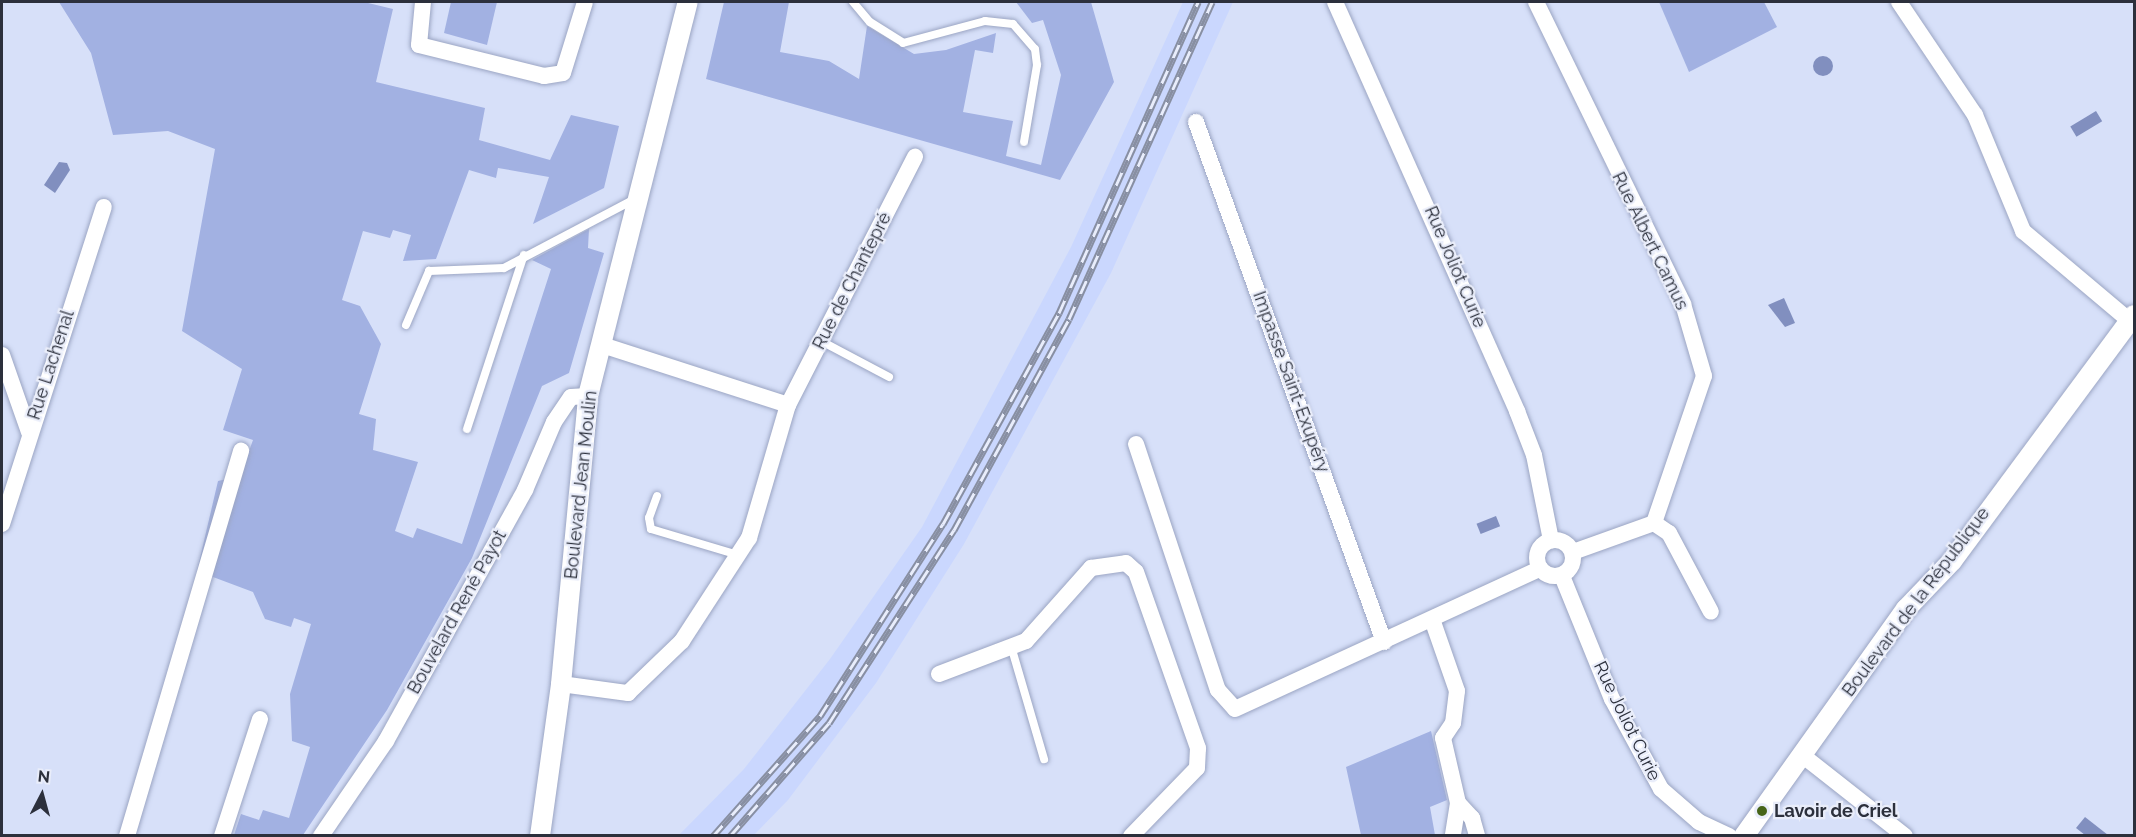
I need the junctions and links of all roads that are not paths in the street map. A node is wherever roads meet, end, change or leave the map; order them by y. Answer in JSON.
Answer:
{"nodes":[{"id":1,"x":423,"y":2,"type":"edge"},
{"id":2,"x":585,"y":2,"type":"edge"},
{"id":3,"x":688,"y":2,"type":"edge"},
{"id":4,"x":854,"y":2,"type":"edge"},
{"id":5,"x":1335,"y":2,"type":"edge"},
{"id":6,"x":1536,"y":2,"type":"edge"},
{"id":7,"x":1899,"y":2,"type":"edge"},
{"id":8,"x":1196,"y":122,"type":"dead end"},
{"id":9,"x":1024,"y":142,"type":"dead end"},
{"id":10,"x":915,"y":156,"type":"dead end"},
{"id":11,"x":641,"y":196,"type":"junction"},
{"id":12,"x":104,"y":207,"type":"dead end"},
{"id":13,"x":524,"y":255,"type":"junction"},
{"id":14,"x":2132,"y":318,"type":"edge"},
{"id":15,"x":406,"y":324,"type":"dead end"},
{"id":16,"x":820,"y":341,"type":"junction"},
{"id":17,"x":602,"y":345,"type":"junction"},
{"id":18,"x":2,"y":355,"type":"edge"},
{"id":19,"x":889,"y":377,"type":"dead end"},
{"id":20,"x":588,"y":396,"type":"junction"},
{"id":21,"x":788,"y":405,"type":"junction"},
{"id":22,"x":467,"y":429,"type":"dead end"},
{"id":23,"x":29,"y":432,"type":"junction"},
{"id":24,"x":1136,"y":444,"type":"dead end"},
{"id":25,"x":242,"y":451,"type":"dead end"},
{"id":26,"x":657,"y":496,"type":"dead end"},
{"id":27,"x":1654,"y":523,"type":"junction"},
{"id":28,"x":2,"y":524,"type":"edge"},
{"id":29,"x":1551,"y":540,"type":"junction"},
{"id":30,"x":1573,"y":552,"type":"junction"},
{"id":31,"x":738,"y":555,"type":"junction"},
{"id":32,"x":1540,"y":569,"type":"junction"},
{"id":33,"x":1562,"y":576,"type":"junction"},
{"id":34,"x":1711,"y":612,"type":"dead end"},
{"id":35,"x":1432,"y":622,"type":"junction"},
{"id":36,"x":1384,"y":642,"type":"junction"},
{"id":37,"x":1011,"y":646,"type":"junction"},
{"id":38,"x":939,"y":674,"type":"dead end"},
{"id":39,"x":561,"y":684,"type":"junction"},
{"id":40,"x":260,"y":719,"type":"dead end"},
{"id":41,"x":1802,"y":755,"type":"junction"},
{"id":42,"x":1044,"y":759,"type":"dead end"},
{"id":43,"x":1458,"y":803,"type":"junction"},
{"id":44,"x":127,"y":836,"type":"edge"},
{"id":45,"x":222,"y":836,"type":"edge"},
{"id":46,"x":321,"y":836,"type":"edge"},
{"id":47,"x":540,"y":836,"type":"edge"},
{"id":48,"x":1131,"y":836,"type":"edge"},
{"id":49,"x":1453,"y":836,"type":"edge"},
{"id":50,"x":1478,"y":836,"type":"edge"},
{"id":51,"x":1730,"y":836,"type":"edge"},
{"id":52,"x":1744,"y":836,"type":"edge"},
{"id":53,"x":1905,"y":836,"type":"edge"}],
"edges":[{"from":1,"to":2,"type":"street"},
{"from":3,"to":11,"type":"street","name":"Boulevard Jean Moulin"},
{"from":4,"to":9,"type":"lane"},
{"from":5,"to":29,"type":"street","name":"Rue Joliot Curie"},
{"from":6,"to":27,"type":"street","name":"Rue Albert Camus"},
{"from":7,"to":14,"type":"street"},
{"from":8,"to":36,"type":"street","name":"Impasse Saint-Exupéry"},
{"from":10,"to":16,"type":"street","name":"Rue de Chantepré"},
{"from":11,"to":13,"type":"lane"},
{"from":11,"to":17,"type":"street","name":"Boulevard Jean Moulin"},
{"from":12,"to":23,"type":"street","name":"Rue Lachenal"},
{"from":13,"to":15,"type":"lane"},
{"from":13,"to":22,"type":"lane"},
{"from":14,"to":41,"type":"street","name":"Boulevard de la République"},
{"from":16,"to":19,"type":"lane"},
{"from":16,"to":21,"type":"street","name":"Rue de Chantepré"},
{"from":17,"to":20,"type":"street","name":"Boulevard Jean Moulin"},
{"from":17,"to":21,"type":"street"},
{"from":18,"to":23,"type":"street"},
{"from":20,"to":39,"type":"street","name":"Boulevard Jean Moulin"},
{"from":20,"to":46,"type":"street","name":"Bouvelard René Payot"},
{"from":21,"to":31,"type":"street","name":"Rue de Chantepré"},
{"from":23,"to":28,"type":"street","name":"Rue Lachenal"},
{"from":24,"to":36,"type":"street"},
{"from":25,"to":44,"type":"street"},
{"from":26,"to":31,"type":"lane"},
{"from":27,"to":30,"type":"street"},
{"from":27,"to":34,"type":"street"},
{"from":29,"to":30,"type":"street"},
{"from":29,"to":32,"type":"street"},
{"from":30,"to":33,"type":"street"},
{"from":31,"to":39,"type":"street","name":"Rue de Chantepré"},
{"from":32,"to":33,"type":"street"},
{"from":32,"to":35,"type":"street"},
{"from":33,"to":51,"type":"street","name":"Rue Joliot Curie"},
{"from":35,"to":36,"type":"street"},
{"from":35,"to":43,"type":"street"},
{"from":37,"to":38,"type":"street"},
{"from":37,"to":42,"type":"lane"},
{"from":37,"to":48,"type":"street"},
{"from":39,"to":47,"type":"street","name":"Boulevard Jean Moulin"},
{"from":40,"to":45,"type":"street"},
{"from":41,"to":52,"type":"street","name":"Boulevard de la République"},
{"from":41,"to":53,"type":"street"},
{"from":43,"to":49,"type":"street"},
{"from":43,"to":50,"type":"street"}]}
